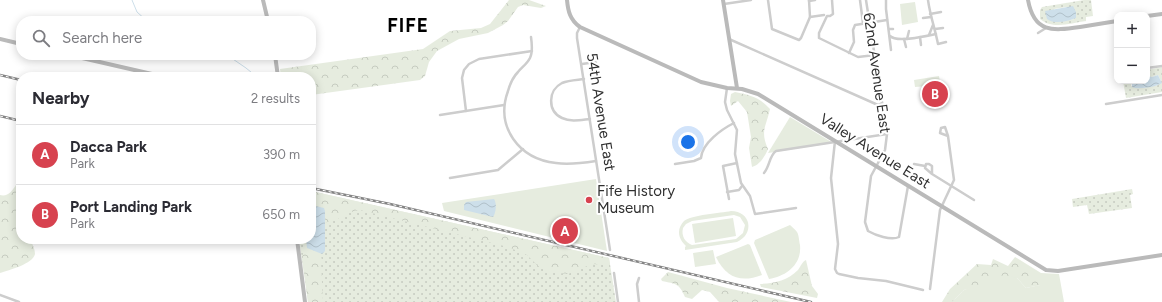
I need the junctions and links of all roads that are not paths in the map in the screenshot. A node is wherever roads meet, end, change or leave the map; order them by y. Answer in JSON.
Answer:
{"nodes":[{"id":1,"x":263,"y":0,"type":"edge"},
{"id":2,"x":567,"y":0,"type":"edge"},
{"id":3,"x":751,"y":0,"type":"edge"},
{"id":4,"x":768,"y":0,"type":"edge"},
{"id":5,"x":809,"y":0,"type":"edge"},
{"id":6,"x":815,"y":0,"type":"edge"},
{"id":7,"x":832,"y":0,"type":"edge"},
{"id":8,"x":860,"y":0,"type":"edge"},
{"id":9,"x":866,"y":0,"type":"edge"},
{"id":10,"x":886,"y":0,"type":"edge"},
{"id":11,"x":928,"y":0,"type":"edge"},
{"id":12,"x":1028,"y":0,"type":"edge"},
{"id":13,"x":723,"y":2,"type":"edge"},
{"id":14,"x":941,"y":12,"type":"dead end"},
{"id":15,"x":1162,"y":14,"type":"edge"},
{"id":16,"x":824,"y":15,"type":"dead end"},
{"id":17,"x":267,"y":16,"type":"edge"},
{"id":18,"x":930,"y":16,"type":"junction"},
{"id":19,"x":1150,"y":16,"type":"edge"},
{"id":20,"x":810,"y":17,"type":"junction"},
{"id":21,"x":923,"y":18,"type":"dead end"},
{"id":22,"x":888,"y":20,"type":"junction"},
{"id":23,"x":1114,"y":21,"type":"edge"},
{"id":24,"x":870,"y":22,"type":"junction"},
{"id":25,"x":863,"y":23,"type":"junction"},
{"id":26,"x":933,"y":24,"type":"junction"},
{"id":27,"x":580,"y":26,"type":"junction"},
{"id":28,"x":943,"y":28,"type":"dead end"},
{"id":29,"x":1046,"y":28,"type":"junction"},
{"id":30,"x":889,"y":29,"type":"junction"},
{"id":31,"x":893,"y":29,"type":"dead end"},
{"id":32,"x":936,"y":29,"type":"junction"},
{"id":33,"x":908,"y":31,"type":"dead end"},
{"id":34,"x":922,"y":32,"type":"dead end"},
{"id":35,"x":936,"y":34,"type":"junction"},
{"id":36,"x":1038,"y":34,"type":"dead end"},
{"id":37,"x":890,"y":35,"type":"junction"},
{"id":38,"x":929,"y":35,"type":"junction"},
{"id":39,"x":921,"y":36,"type":"junction"},
{"id":40,"x":531,"y":37,"type":"dead end"},
{"id":41,"x":729,"y":38,"type":"junction"},
{"id":42,"x":0,"y":39,"type":"edge"},
{"id":43,"x":906,"y":39,"type":"junction"},
{"id":44,"x":946,"y":42,"type":"dead end"},
{"id":45,"x":16,"y":43,"type":"edge"},
{"id":46,"x":921,"y":45,"type":"dead end"},
{"id":47,"x":906,"y":47,"type":"dead end"},
{"id":48,"x":891,"y":50,"type":"dead end"},
{"id":49,"x":532,"y":51,"type":"junction"},
{"id":50,"x":849,"y":52,"type":"junction"},
{"id":51,"x":875,"y":55,"type":"junction"},
{"id":52,"x":91,"y":60,"type":"edge"},
{"id":53,"x":276,"y":60,"type":"edge"},
{"id":54,"x":596,"y":62,"type":"dead end"},
{"id":55,"x":582,"y":64,"type":"junction"},
{"id":56,"x":1162,"y":66,"type":"edge"},
{"id":57,"x":1150,"y":68,"type":"edge"},
{"id":58,"x":143,"y":72,"type":"edge"},
{"id":59,"x":277,"y":72,"type":"edge"},
{"id":60,"x":584,"y":79,"type":"junction"},
{"id":61,"x":727,"y":88,"type":"junction"},
{"id":62,"x":737,"y":88,"type":"junction"},
{"id":63,"x":1162,"y":95,"type":"edge"},
{"id":64,"x":882,"y":103,"type":"junction"},
{"id":65,"x":1106,"y":104,"type":"dead end"},
{"id":66,"x":504,"y":105,"type":"junction"},
{"id":67,"x":466,"y":111,"type":"junction"},
{"id":68,"x":440,"y":115,"type":"dead end"},
{"id":69,"x":590,"y":119,"type":"junction"},
{"id":70,"x":734,"y":123,"type":"junction"},
{"id":71,"x":887,"y":134,"type":"junction"},
{"id":72,"x":948,"y":136,"type":"dead end"},
{"id":73,"x":836,"y":141,"type":"junction"},
{"id":74,"x":524,"y":149,"type":"junction"},
{"id":75,"x":596,"y":161,"type":"junction"},
{"id":76,"x":736,"y":163,"type":"junction"},
{"id":77,"x":674,"y":164,"type":"dead end"},
{"id":78,"x":914,"y":164,"type":"dead end"},
{"id":79,"x":925,"y":166,"type":"junction"},
{"id":80,"x":876,"y":167,"type":"junction"},
{"id":81,"x":764,"y":173,"type":"dead end"},
{"id":82,"x":932,"y":174,"type":"junction"},
{"id":83,"x":450,"y":178,"type":"dead end"},
{"id":84,"x":742,"y":186,"type":"junction"},
{"id":85,"x":908,"y":186,"type":"junction"},
{"id":86,"x":952,"y":186,"type":"junction"},
{"id":87,"x":728,"y":192,"type":"junction"},
{"id":88,"x":729,"y":199,"type":"dead end"},
{"id":89,"x":974,"y":200,"type":"dead end"},
{"id":90,"x":941,"y":206,"type":"junction"},
{"id":91,"x":796,"y":208,"type":"dead end"},
{"id":92,"x":298,"y":244,"type":"edge"},
{"id":93,"x":610,"y":250,"type":"dead end"},
{"id":94,"x":1162,"y":255,"type":"edge"},
{"id":95,"x":614,"y":273,"type":"dead end"},
{"id":96,"x":639,"y":278,"type":"dead end"},
{"id":97,"x":930,"y":289,"type":"dead end"},
{"id":98,"x":923,"y":290,"type":"dead end"},
{"id":99,"x":0,"y":295,"type":"edge"},
{"id":100,"x":19,"y":302,"type":"edge"},
{"id":101,"x":305,"y":302,"type":"edge"},
{"id":102,"x":618,"y":302,"type":"edge"},
{"id":103,"x":639,"y":302,"type":"edge"}],
"edges":[{"from":1,"to":17,"type":"main road"},
{"from":2,"to":27,"type":"main road","name":"Valley Avenue East"},
{"from":3,"to":13,"type":"street"},
{"from":4,"to":20,"type":"street"},
{"from":5,"to":6,"type":"street"},
{"from":5,"to":20,"type":"street"},
{"from":7,"to":50,"type":"street"},
{"from":8,"to":25,"type":"street"},
{"from":9,"to":24,"type":"street","name":"62nd Avenue East"},
{"from":10,"to":22,"type":"street"},
{"from":11,"to":18,"type":"street"},
{"from":12,"to":29,"type":"main road"},
{"from":13,"to":41,"type":"main road"},
{"from":14,"to":18,"type":"street"},
{"from":15,"to":19,"type":"main road"},
{"from":16,"to":20,"type":"street"},
{"from":18,"to":21,"type":"street"},
{"from":18,"to":26,"type":"street"},
{"from":22,"to":24,"type":"street"},
{"from":22,"to":30,"type":"street"},
{"from":23,"to":29,"type":"main road"},
{"from":24,"to":25,"type":"street"},
{"from":24,"to":51,"type":"street","name":"62nd Avenue East"},
{"from":25,"to":50,"type":"street"},
{"from":26,"to":32,"type":"street"},
{"from":26,"to":38,"type":"street"},
{"from":27,"to":55,"type":"street","name":"54th Avenue East"},
{"from":27,"to":61,"type":"main road","name":"Valley Avenue East"},
{"from":28,"to":32,"type":"street"},
{"from":29,"to":36,"type":"street"},
{"from":30,"to":31,"type":"street"},
{"from":30,"to":37,"type":"street"},
{"from":32,"to":35,"type":"street"},
{"from":33,"to":43,"type":"street"},
{"from":34,"to":39,"type":"street"},
{"from":35,"to":38,"type":"street"},
{"from":35,"to":44,"type":"street"},
{"from":37,"to":43,"type":"street"},
{"from":37,"to":48,"type":"street"},
{"from":38,"to":39,"type":"street"},
{"from":39,"to":43,"type":"street"},
{"from":39,"to":46,"type":"street"},
{"from":40,"to":49,"type":"street"},
{"from":41,"to":62,"type":"main road"},
{"from":41,"to":64,"type":"street"},
{"from":42,"to":45,"type":"main road"},
{"from":43,"to":47,"type":"street"},
{"from":49,"to":66,"type":"street"},
{"from":49,"to":67,"type":"street"},
{"from":50,"to":51,"type":"street"},
{"from":51,"to":64,"type":"street","name":"62nd Avenue East"},
{"from":52,"to":58,"type":"main road"},
{"from":53,"to":59,"type":"main road"},
{"from":54,"to":55,"type":"street"},
{"from":55,"to":60,"type":"street","name":"54th Avenue East"},
{"from":56,"to":57,"type":"street"},
{"from":60,"to":69,"type":"street","name":"54th Avenue East"},
{"from":60,"to":69,"type":"street"},
{"from":61,"to":62,"type":"main road","name":"Valley Avenue East"},
{"from":61,"to":70,"type":"street"},
{"from":62,"to":73,"type":"main road","name":"Valley Avenue East"},
{"from":63,"to":65,"type":"street"},
{"from":64,"to":71,"type":"street","name":"62nd Avenue East"},
{"from":66,"to":67,"type":"street"},
{"from":66,"to":74,"type":"street"},
{"from":67,"to":68,"type":"street"},
{"from":69,"to":75,"type":"street","name":"54th Avenue East"},
{"from":70,"to":76,"type":"street"},
{"from":70,"to":77,"type":"street"},
{"from":71,"to":73,"type":"street"},
{"from":71,"to":80,"type":"street","name":"62nd Avenue East"},
{"from":72,"to":86,"type":"street"},
{"from":73,"to":80,"type":"main road","name":"Valley Avenue East"},
{"from":73,"to":81,"type":"street"},
{"from":73,"to":98,"type":"street"},
{"from":74,"to":75,"type":"street"},
{"from":74,"to":83,"type":"street"},
{"from":75,"to":93,"type":"street","name":"54th Avenue East"},
{"from":76,"to":84,"type":"street"},
{"from":76,"to":87,"type":"street"},
{"from":78,"to":79,"type":"street"},
{"from":79,"to":82,"type":"street"},
{"from":79,"to":82,"type":"street"},
{"from":80,"to":85,"type":"main road","name":"Valley Avenue East"},
{"from":80,"to":85,"type":"street","name":"62nd Avenue East"},
{"from":82,"to":86,"type":"street"},
{"from":84,"to":87,"type":"street"},
{"from":84,"to":91,"type":"street"},
{"from":85,"to":90,"type":"main road","name":"Valley Avenue East"},
{"from":86,"to":89,"type":"street"},
{"from":86,"to":90,"type":"street"},
{"from":87,"to":88,"type":"street"},
{"from":90,"to":94,"type":"main road","name":"Valley Avenue East"},
{"from":90,"to":97,"type":"street"},
{"from":92,"to":101,"type":"main road"},
{"from":95,"to":102,"type":"street"},
{"from":96,"to":103,"type":"street"},
{"from":99,"to":100,"type":"street"}]}
